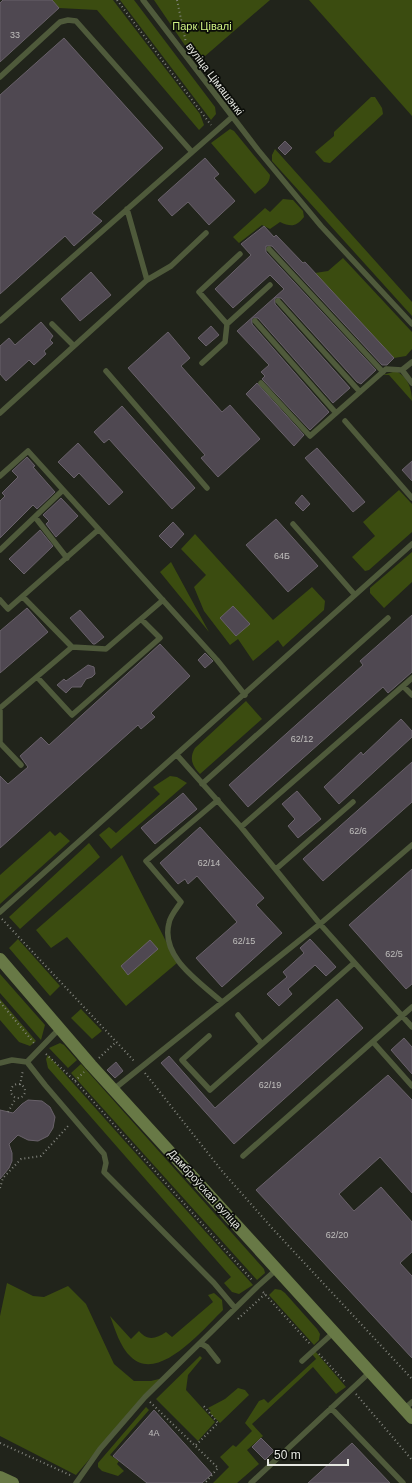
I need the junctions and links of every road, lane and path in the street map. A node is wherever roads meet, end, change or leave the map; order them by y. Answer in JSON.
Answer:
{"nodes":[{"id":1,"x":117,"y":0,"type":"edge"},
{"id":2,"x":143,"y":0,"type":"edge"},
{"id":3,"x":177,"y":0,"type":"edge"},
{"id":4,"x":191,"y":64,"type":"junction"},
{"id":5,"x":0,"y":78,"type":"edge"},
{"id":6,"x":231,"y":118,"type":"junction"},
{"id":7,"x":215,"y":131,"type":"junction"},
{"id":8,"x":192,"y":152,"type":"junction"},
{"id":9,"x":127,"y":208,"type":"junction"},
{"id":10,"x":206,"y":233,"type":"dead end"},
{"id":11,"x":269,"y":249,"type":"dead end"},
{"id":12,"x":240,"y":254,"type":"dead end"},
{"id":13,"x":147,"y":280,"type":"junction"},
{"id":14,"x":270,"y":285,"type":"dead end"},
{"id":15,"x":278,"y":301,"type":"dead end"},
{"id":16,"x":0,"y":321,"type":"edge"},
{"id":17,"x":255,"y":321,"type":"dead end"},
{"id":18,"x":52,"y":324,"type":"dead end"},
{"id":19,"x":227,"y":324,"type":"junction"},
{"id":20,"x":412,"y":324,"type":"edge"},
{"id":21,"x":74,"y":346,"type":"junction"},
{"id":22,"x":412,"y":362,"type":"edge"},
{"id":23,"x":202,"y":363,"type":"dead end"},
{"id":24,"x":402,"y":370,"type":"junction"},
{"id":25,"x":106,"y":371,"type":"dead end"},
{"id":26,"x":383,"y":372,"type":"junction"},
{"id":27,"x":261,"y":383,"type":"dead end"},
{"id":28,"x":412,"y":383,"type":"edge"},
{"id":29,"x":360,"y":392,"type":"junction"},
{"id":30,"x":336,"y":412,"type":"junction"},
{"id":31,"x":0,"y":413,"type":"edge"},
{"id":32,"x":345,"y":421,"type":"dead end"},
{"id":33,"x":0,"y":476,"type":"edge"},
{"id":34,"x":208,"y":488,"type":"dead end"},
{"id":35,"x":63,"y":490,"type":"junction"},
{"id":36,"x":412,"y":498,"type":"edge"},
{"id":37,"x":35,"y":517,"type":"junction"},
{"id":38,"x":293,"y":524,"type":"dead end"},
{"id":39,"x":98,"y":530,"type":"junction"},
{"id":40,"x":412,"y":544,"type":"edge"},
{"id":41,"x":0,"y":550,"type":"edge"},
{"id":42,"x":67,"y":558,"type":"junction"},
{"id":43,"x":355,"y":595,"type":"junction"},
{"id":44,"x":23,"y":597,"type":"junction"},
{"id":45,"x":0,"y":600,"type":"edge"},
{"id":46,"x":163,"y":600,"type":"junction"},
{"id":47,"x":388,"y":618,"type":"dead end"},
{"id":48,"x":142,"y":619,"type":"junction"},
{"id":49,"x":72,"y":647,"type":"junction"},
{"id":50,"x":37,"y":677,"type":"junction"},
{"id":51,"x":412,"y":678,"type":"edge"},
{"id":52,"x":403,"y":686,"type":"junction"},
{"id":53,"x":245,"y":695,"type":"junction"},
{"id":54,"x":412,"y":695,"type":"edge"},
{"id":55,"x":177,"y":755,"type":"junction"},
{"id":56,"x":21,"y":765,"type":"dead end"},
{"id":57,"x":202,"y":784,"type":"junction"},
{"id":58,"x":218,"y":800,"type":"junction"},
{"id":59,"x":353,"y":802,"type":"dead end"},
{"id":60,"x":241,"y":827,"type":"junction"},
{"id":61,"x":412,"y":845,"type":"edge"},
{"id":62,"x":276,"y":870,"type":"junction"},
{"id":63,"x":0,"y":912,"type":"edge"},
{"id":64,"x":0,"y":917,"type":"edge"},
{"id":65,"x":320,"y":924,"type":"junction"},
{"id":66,"x":0,"y":959,"type":"edge"},
{"id":67,"x":354,"y":964,"type":"junction"},
{"id":68,"x":0,"y":1002,"type":"edge"},
{"id":69,"x":222,"y":1002,"type":"junction"},
{"id":70,"x":412,"y":1007,"type":"edge"},
{"id":71,"x":238,"y":1015,"type":"dead end"},
{"id":72,"x":402,"y":1015,"type":"junction"},
{"id":73,"x":412,"y":1027,"type":"edge"},
{"id":74,"x":60,"y":1028,"type":"junction"},
{"id":75,"x":209,"y":1036,"type":"dead end"},
{"id":76,"x":373,"y":1042,"type":"junction"},
{"id":77,"x":262,"y":1044,"type":"junction"},
{"id":78,"x":40,"y":1049,"type":"junction"},
{"id":79,"x":27,"y":1062,"type":"junction"},
{"id":80,"x":0,"y":1063,"type":"edge"},
{"id":81,"x":140,"y":1067,"type":"junction"},
{"id":82,"x":412,"y":1086,"type":"edge"},
{"id":83,"x":114,"y":1090,"type":"junction"},
{"id":84,"x":16,"y":1098,"type":"junction"},
{"id":85,"x":8,"y":1112,"type":"dead end"},
{"id":86,"x":74,"y":1120,"type":"junction"},
{"id":87,"x":243,"y":1156,"type":"dead end"},
{"id":88,"x":0,"y":1188,"type":"edge"},
{"id":89,"x":277,"y":1269,"type":"junction"},
{"id":90,"x":258,"y":1286,"type":"junction"},
{"id":91,"x":235,"y":1308,"type":"junction"},
{"id":92,"x":334,"y":1332,"type":"junction"},
{"id":93,"x":200,"y":1343,"type":"junction"},
{"id":94,"x":314,"y":1349,"type":"junction"},
{"id":95,"x":218,"y":1361,"type":"dead end"},
{"id":96,"x":302,"y":1361,"type":"dead end"},
{"id":97,"x":370,"y":1372,"type":"junction"},
{"id":98,"x":412,"y":1379,"type":"edge"},
{"id":99,"x":352,"y":1389,"type":"junction"},
{"id":100,"x":145,"y":1397,"type":"junction"},
{"id":101,"x":202,"y":1404,"type":"dead end"},
{"id":102,"x":331,"y":1408,"type":"junction"},
{"id":103,"x":409,"y":1410,"type":"edge"},
{"id":104,"x":0,"y":1443,"type":"edge"},
{"id":105,"x":196,"y":1445,"type":"junction"},
{"id":106,"x":412,"y":1460,"type":"edge"},
{"id":107,"x":70,"y":1475,"type":"dead end"},
{"id":108,"x":0,"y":1477,"type":"edge"},
{"id":109,"x":13,"y":1483,"type":"edge"},
{"id":110,"x":76,"y":1483,"type":"edge"},
{"id":111,"x":205,"y":1483,"type":"edge"},
{"id":112,"x":251,"y":1483,"type":"edge"},
{"id":113,"x":403,"y":1483,"type":"edge"}],
"edges":[{"from":1,"to":7,"type":"path"},
{"from":2,"to":4,"type":"lane","name":"вуліца Цімашэнкі"},
{"from":3,"to":4,"type":"path"},
{"from":4,"to":6,"type":"lane","name":"вуліца Цімашэнкі"},
{"from":5,"to":8,"type":"lane"},
{"from":6,"to":7,"type":"lane"},
{"from":6,"to":20,"type":"lane","name":"вуліца Цімашэнкі"},
{"from":7,"to":8,"type":"lane"},
{"from":8,"to":9,"type":"lane"},
{"from":9,"to":13,"type":"lane"},
{"from":9,"to":16,"type":"lane"},
{"from":10,"to":13,"type":"lane"},
{"from":11,"to":26,"type":"lane"},
{"from":12,"to":19,"type":"lane"},
{"from":13,"to":21,"type":"lane"},
{"from":14,"to":19,"type":"lane"},
{"from":15,"to":29,"type":"lane"},
{"from":17,"to":30,"type":"lane"},
{"from":18,"to":21,"type":"lane"},
{"from":19,"to":23,"type":"lane"},
{"from":21,"to":31,"type":"lane"},
{"from":22,"to":24,"type":"lane"},
{"from":24,"to":26,"type":"lane"},
{"from":24,"to":28,"type":"lane"},
{"from":25,"to":34,"type":"lane"},
{"from":26,"to":29,"type":"lane"},
{"from":27,"to":30,"type":"lane"},
{"from":29,"to":30,"type":"lane"},
{"from":32,"to":36,"type":"lane"},
{"from":33,"to":35,"type":"lane"},
{"from":35,"to":37,"type":"lane"},
{"from":35,"to":39,"type":"lane"},
{"from":37,"to":41,"type":"lane"},
{"from":37,"to":42,"type":"lane"},
{"from":38,"to":43,"type":"lane"},
{"from":39,"to":42,"type":"lane"},
{"from":39,"to":46,"type":"lane"},
{"from":40,"to":43,"type":"lane"},
{"from":42,"to":44,"type":"lane"},
{"from":43,"to":53,"type":"lane"},
{"from":44,"to":45,"type":"lane"},
{"from":44,"to":49,"type":"lane"},
{"from":46,"to":48,"type":"lane"},
{"from":46,"to":53,"type":"lane"},
{"from":47,"to":57,"type":"lane"},
{"from":48,"to":49,"type":"lane"},
{"from":48,"to":50,"type":"lane"},
{"from":49,"to":50,"type":"lane"},
{"from":50,"to":56,"type":"lane"},
{"from":51,"to":52,"type":"lane"},
{"from":52,"to":54,"type":"lane"},
{"from":52,"to":60,"type":"lane"},
{"from":53,"to":55,"type":"lane"},
{"from":55,"to":57,"type":"lane"},
{"from":55,"to":63,"type":"lane"},
{"from":57,"to":58,"type":"lane"},
{"from":58,"to":60,"type":"lane"},
{"from":58,"to":69,"type":"lane"},
{"from":59,"to":62,"type":"lane"},
{"from":60,"to":62,"type":"lane"},
{"from":61,"to":65,"type":"lane"},
{"from":62,"to":65,"type":"lane"},
{"from":64,"to":81,"type":"path"},
{"from":65,"to":67,"type":"lane"},
{"from":65,"to":69,"type":"lane"},
{"from":66,"to":74,"type":"street","name":"Дамброўская вуліца"},
{"from":67,"to":72,"type":"lane"},
{"from":67,"to":77,"type":"lane"},
{"from":68,"to":78,"type":"path"},
{"from":69,"to":81,"type":"lane"},
{"from":70,"to":72,"type":"lane"},
{"from":71,"to":77,"type":"lane"},
{"from":72,"to":73,"type":"lane"},
{"from":72,"to":76,"type":"lane"},
{"from":74,"to":78,"type":"lane"},
{"from":74,"to":83,"type":"street","name":"Дамброўская вуліца"},
{"from":75,"to":77,"type":"lane"},
{"from":76,"to":82,"type":"lane"},
{"from":76,"to":87,"type":"lane"},
{"from":78,"to":79,"type":"lane"},
{"from":78,"to":90,"type":"path"},
{"from":79,"to":80,"type":"lane"},
{"from":79,"to":86,"type":"lane"},
{"from":81,"to":83,"type":"lane"},
{"from":81,"to":98,"type":"path"},
{"from":83,"to":89,"type":"street","name":"Дамброўская вуліца"},
{"from":84,"to":84,"type":"path"},
{"from":84,"to":85,"type":"path"},
{"from":86,"to":88,"type":"path"},
{"from":86,"to":91,"type":"lane"},
{"from":89,"to":90,"type":"lane"},
{"from":89,"to":92,"type":"street","name":"Дамброўская вуліца"},
{"from":90,"to":91,"type":"lane"},
{"from":90,"to":94,"type":"path"},
{"from":91,"to":93,"type":"lane"},
{"from":92,"to":94,"type":"lane"},
{"from":92,"to":97,"type":"street","name":"Дамброўская вуліца"},
{"from":93,"to":95,"type":"lane"},
{"from":93,"to":100,"type":"lane"},
{"from":94,"to":96,"type":"lane"},
{"from":94,"to":99,"type":"path"},
{"from":97,"to":99,"type":"lane"},
{"from":97,"to":103,"type":"street","name":"Дамброўская вуліца"},
{"from":99,"to":102,"type":"lane"},
{"from":99,"to":106,"type":"path"},
{"from":100,"to":105,"type":"path"},
{"from":100,"to":110,"type":"lane"},
{"from":101,"to":105,"type":"path"},
{"from":102,"to":112,"type":"lane"},
{"from":102,"to":113,"type":"lane"},
{"from":104,"to":107,"type":"path"},
{"from":105,"to":111,"type":"path"},
{"from":108,"to":109,"type":"street"}]}
